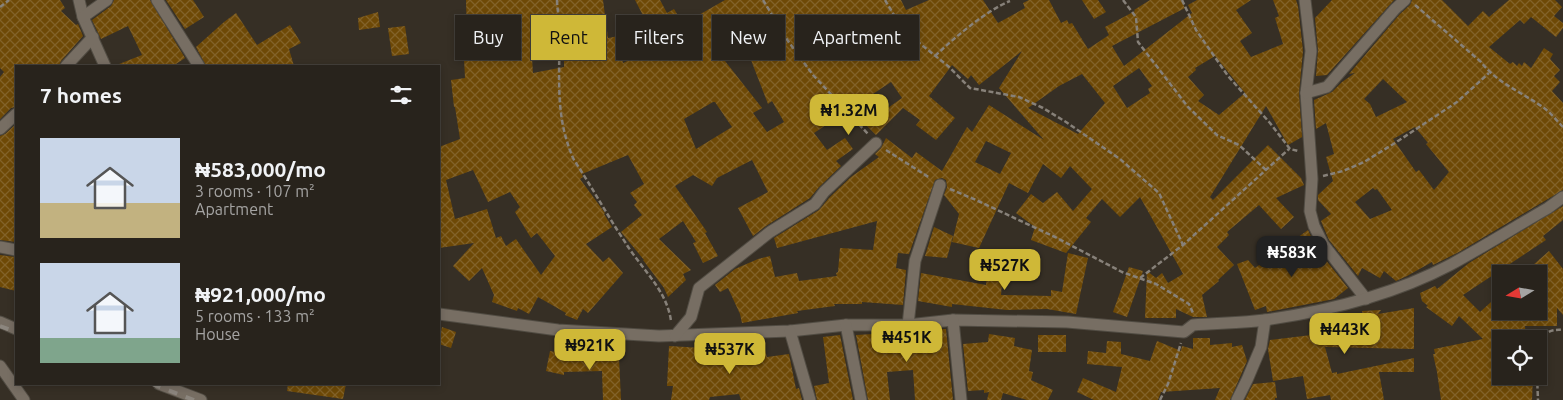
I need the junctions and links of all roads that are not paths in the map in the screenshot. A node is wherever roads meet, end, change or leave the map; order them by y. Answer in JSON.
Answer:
{"nodes":[{"id":1,"x":79,"y":0,"type":"edge"},
{"id":2,"x":107,"y":0,"type":"edge"},
{"id":3,"x":157,"y":0,"type":"edge"},
{"id":4,"x":1305,"y":0,"type":"edge"},
{"id":5,"x":1405,"y":0,"type":"edge"},
{"id":6,"x":83,"y":17,"type":"junction"},
{"id":7,"x":93,"y":37,"type":"junction"},
{"id":8,"x":67,"y":65,"type":"edge"},
{"id":9,"x":105,"y":65,"type":"edge"},
{"id":10,"x":198,"y":65,"type":"edge"},
{"id":11,"x":1306,"y":94,"type":"junction"},
{"id":12,"x":15,"y":115,"type":"edge"},
{"id":13,"x":0,"y":129,"type":"edge"},
{"id":14,"x":876,"y":143,"type":"road end"},
{"id":15,"x":940,"y":186,"type":"road end"},
{"id":16,"x":1563,"y":197,"type":"edge"},
{"id":17,"x":0,"y":248,"type":"edge"},
{"id":18,"x":15,"y":250,"type":"edge"},
{"id":19,"x":1366,"y":299,"type":"junction"},
{"id":20,"x":440,"y":314,"type":"edge"},
{"id":21,"x":953,"y":320,"type":"junction"},
{"id":22,"x":1264,"y":320,"type":"junction"},
{"id":23,"x":0,"y":322,"type":"edge"},
{"id":24,"x":846,"y":325,"type":"junction"},
{"id":25,"x":908,"y":325,"type":"junction"},
{"id":26,"x":15,"y":329,"type":"edge"},
{"id":27,"x":790,"y":331,"type":"junction"},
{"id":28,"x":675,"y":336,"type":"junction"},
{"id":29,"x":0,"y":366,"type":"edge"},
{"id":30,"x":162,"y":385,"type":"edge"},
{"id":31,"x":24,"y":400,"type":"edge"},
{"id":32,"x":201,"y":400,"type":"edge"},
{"id":33,"x":810,"y":400,"type":"edge"},
{"id":34,"x":861,"y":400,"type":"edge"},
{"id":35,"x":962,"y":400,"type":"edge"},
{"id":36,"x":1237,"y":400,"type":"edge"}],
"edges":[{"from":1,"to":6,"type":"street"},
{"from":2,"to":6,"type":"street"},
{"from":3,"to":10,"type":"street"},
{"from":4,"to":11,"type":"street"},
{"from":5,"to":11,"type":"street"},
{"from":6,"to":7,"type":"street"},
{"from":7,"to":8,"type":"street"},
{"from":7,"to":9,"type":"street"},
{"from":11,"to":19,"type":"street"},
{"from":12,"to":13,"type":"street"},
{"from":14,"to":28,"type":"street"},
{"from":15,"to":25,"type":"street"},
{"from":16,"to":19,"type":"street"},
{"from":17,"to":18,"type":"street"},
{"from":19,"to":22,"type":"street"},
{"from":20,"to":28,"type":"street"},
{"from":21,"to":22,"type":"street"},
{"from":21,"to":25,"type":"street"},
{"from":21,"to":35,"type":"street"},
{"from":22,"to":36,"type":"street"},
{"from":23,"to":26,"type":"street"},
{"from":24,"to":25,"type":"street"},
{"from":24,"to":27,"type":"street"},
{"from":24,"to":34,"type":"street"},
{"from":27,"to":28,"type":"street"},
{"from":27,"to":33,"type":"street"},
{"from":29,"to":31,"type":"street"},
{"from":30,"to":32,"type":"street"}]}
